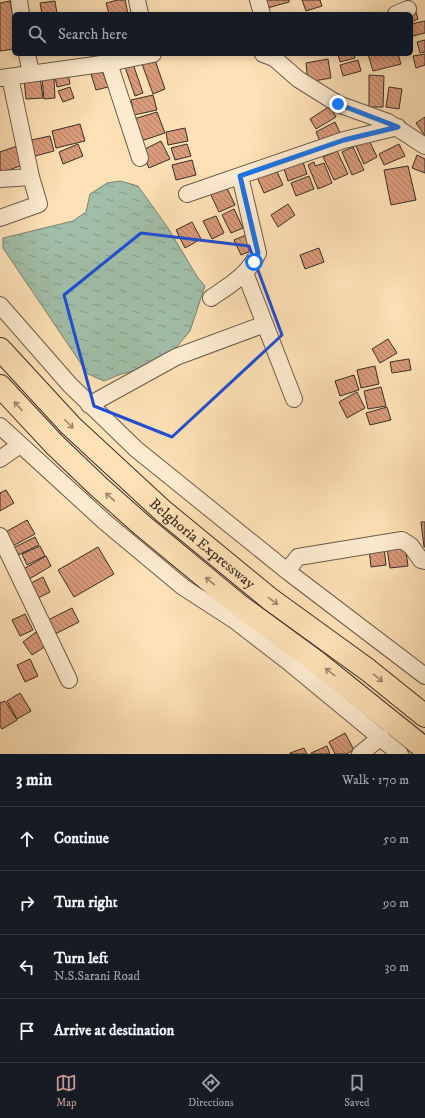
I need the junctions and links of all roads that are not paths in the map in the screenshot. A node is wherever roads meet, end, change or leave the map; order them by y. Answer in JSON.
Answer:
{"nodes":[{"id":1,"x":19,"y":0,"type":"edge"},
{"id":2,"x":137,"y":0,"type":"edge"},
{"id":3,"x":258,"y":0,"type":"edge"},
{"id":4,"x":21,"y":12,"type":"edge"},
{"id":5,"x":140,"y":12,"type":"edge"},
{"id":6,"x":261,"y":12,"type":"edge"},
{"id":7,"x":27,"y":56,"type":"edge"},
{"id":8,"x":140,"y":56,"type":"edge"},
{"id":9,"x":274,"y":56,"type":"edge"},
{"id":10,"x":108,"y":63,"type":"junction"},
{"id":11,"x":31,"y":74,"type":"junction"},
{"id":12,"x":5,"y":77,"type":"edge"},
{"id":13,"x":398,"y":127,"type":"junction"},
{"id":14,"x":425,"y":146,"type":"edge"},
{"id":15,"x":140,"y":158,"type":"dead end"},
{"id":16,"x":240,"y":176,"type":"junction"},
{"id":17,"x":30,"y":177,"type":"junction"},
{"id":18,"x":0,"y":179,"type":"edge"},
{"id":19,"x":187,"y":194,"type":"dead end"},
{"id":20,"x":0,"y":218,"type":"edge"},
{"id":21,"x":245,"y":273,"type":"junction"},
{"id":22,"x":211,"y":298,"type":"dead end"},
{"id":23,"x":0,"y":305,"type":"edge"},
{"id":24,"x":265,"y":324,"type":"junction"},
{"id":25,"x":0,"y":349,"type":"edge"},
{"id":26,"x":0,"y":386,"type":"edge"},
{"id":27,"x":294,"y":399,"type":"dead end"},
{"id":28,"x":89,"y":404,"type":"junction"},
{"id":29,"x":0,"y":426,"type":"edge"},
{"id":30,"x":20,"y":445,"type":"junction"},
{"id":31,"x":0,"y":459,"type":"edge"},
{"id":32,"x":1,"y":538,"type":"edge"},
{"id":33,"x":425,"y":561,"type":"edge"},
{"id":34,"x":287,"y":571,"type":"junction"},
{"id":35,"x":425,"y":676,"type":"edge"},
{"id":36,"x":69,"y":680,"type":"dead end"},
{"id":37,"x":398,"y":694,"type":"junction"},
{"id":38,"x":425,"y":716,"type":"edge"},
{"id":39,"x":378,"y":727,"type":"junction"},
{"id":40,"x":425,"y":749,"type":"edge"},
{"id":41,"x":360,"y":754,"type":"edge"},
{"id":42,"x":400,"y":754,"type":"edge"}],
"edges":[{"from":1,"to":4,"type":"street"},
{"from":2,"to":5,"type":"street"},
{"from":3,"to":6,"type":"street"},
{"from":7,"to":11,"type":"street"},
{"from":8,"to":10,"type":"street"},
{"from":9,"to":13,"type":"street"},
{"from":10,"to":11,"type":"street"},
{"from":10,"to":15,"type":"street"},
{"from":11,"to":12,"type":"street"},
{"from":12,"to":17,"type":"street"},
{"from":13,"to":14,"type":"street"},
{"from":13,"to":16,"type":"street"},
{"from":16,"to":19,"type":"street"},
{"from":16,"to":21,"type":"street"},
{"from":17,"to":18,"type":"street"},
{"from":17,"to":20,"type":"street"},
{"from":21,"to":22,"type":"street"},
{"from":21,"to":24,"type":"street"},
{"from":23,"to":28,"type":"street"},
{"from":24,"to":27,"type":"street"},
{"from":24,"to":28,"type":"street"},
{"from":25,"to":37,"type":"highway","name":"Belghoria Expressway","one_way":true},
{"from":39,"to":26,"type":"highway","name":"Belghoria Expressway","one_way":true},
{"from":28,"to":34,"type":"street"},
{"from":29,"to":30,"type":"street"},
{"from":30,"to":31,"type":"street"},
{"from":30,"to":39,"type":"street"},
{"from":32,"to":36,"type":"street"},
{"from":33,"to":34,"type":"street"},
{"from":34,"to":35,"type":"street"},
{"from":37,"to":38,"type":"highway","name":"Belghoria Expressway"},
{"from":37,"to":39,"type":"highway"},
{"from":39,"to":40,"type":"highway","name":"Belghoria Expressway"},
{"from":39,"to":41,"type":"street"},
{"from":39,"to":42,"type":"street"}]}
